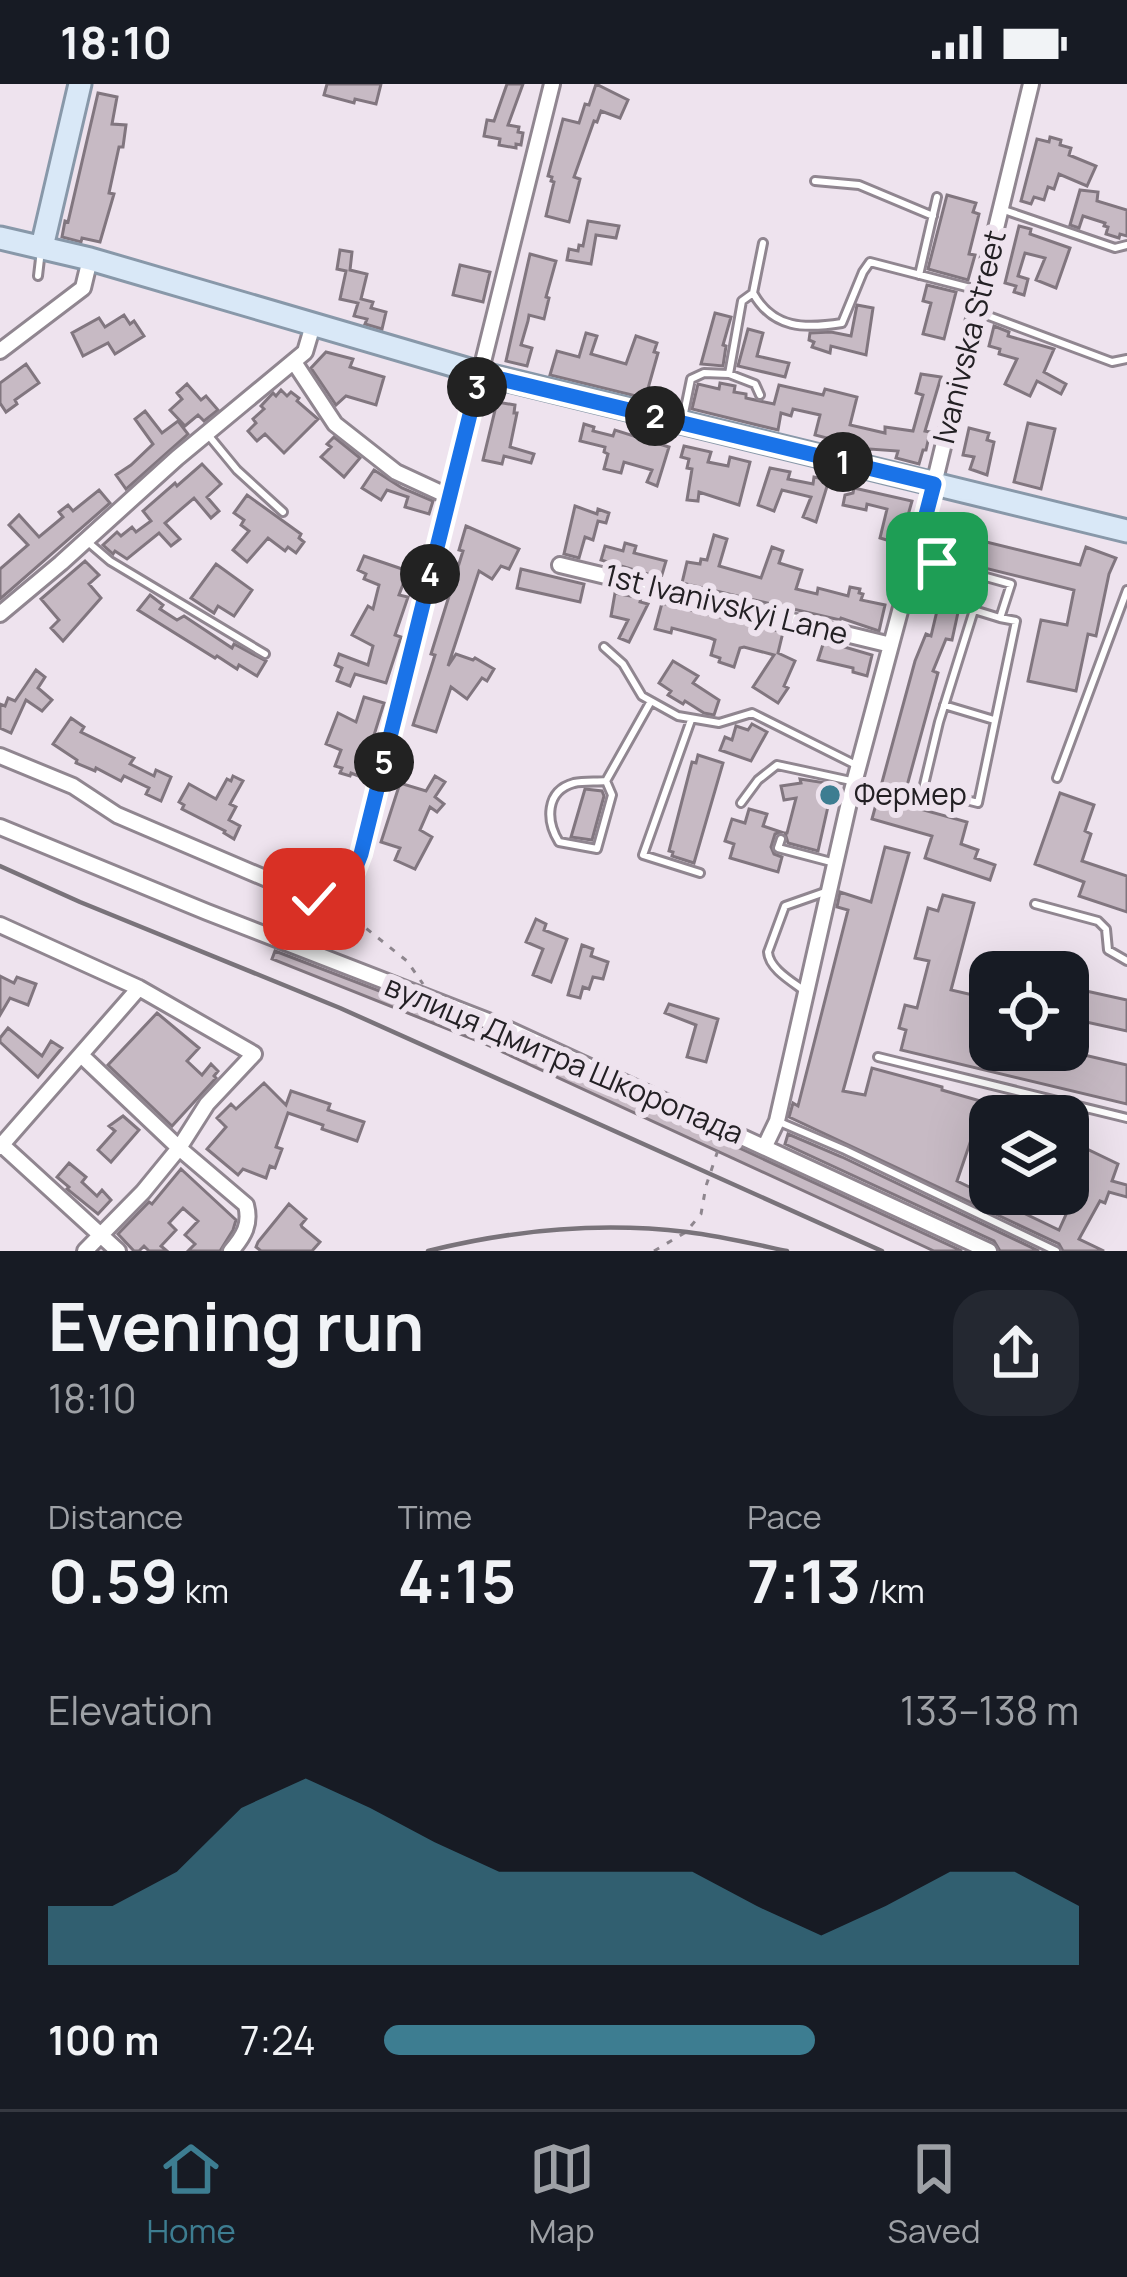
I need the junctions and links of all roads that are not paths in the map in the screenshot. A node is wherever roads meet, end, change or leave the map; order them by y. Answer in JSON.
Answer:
{"nodes":[{"id":1,"x":80,"y":84,"type":"edge"},
{"id":2,"x":552,"y":84,"type":"edge"},
{"id":3,"x":1031,"y":84,"type":"edge"},
{"id":4,"x":815,"y":182,"type":"dead end"},
{"id":5,"x":937,"y":197,"type":"dead end"},
{"id":6,"x":1000,"y":208,"type":"junction"},
{"id":7,"x":933,"y":216,"type":"junction"},
{"id":8,"x":0,"y":238,"type":"edge"},
{"id":9,"x":764,"y":243,"type":"dead end"},
{"id":10,"x":1127,"y":245,"type":"edge"},
{"id":11,"x":41,"y":247,"type":"junction"},
{"id":12,"x":90,"y":260,"type":"junction"},
{"id":13,"x":919,"y":274,"type":"junction"},
{"id":14,"x":38,"y":275,"type":"dead end"},
{"id":15,"x":981,"y":291,"type":"junction"},
{"id":16,"x":753,"y":293,"type":"junction"},
{"id":17,"x":976,"y":311,"type":"junction"},
{"id":18,"x":313,"y":326,"type":"junction"},
{"id":19,"x":0,"y":351,"type":"edge"},
{"id":20,"x":1127,"y":359,"type":"edge"},
{"id":21,"x":294,"y":362,"type":"junction"},
{"id":22,"x":480,"y":374,"type":"junction"},
{"id":23,"x":729,"y":374,"type":"junction"},
{"id":24,"x":760,"y":395,"type":"dead end"},
{"id":25,"x":682,"y":422,"type":"junction"},
{"id":26,"x":207,"y":433,"type":"junction"},
{"id":27,"x":934,"y":484,"type":"junction"},
{"id":28,"x":450,"y":496,"type":"junction"},
{"id":29,"x":283,"y":512,"type":"dead end"},
{"id":30,"x":1127,"y":531,"type":"edge"},
{"id":31,"x":86,"y":541,"type":"junction"},
{"id":32,"x":915,"y":557,"type":"junction"},
{"id":33,"x":560,"y":566,"type":"dead end"},
{"id":34,"x":1127,"y":590,"type":"edge"},
{"id":35,"x":0,"y":614,"type":"edge"},
{"id":36,"x":1000,"y":618,"type":"junction"},
{"id":37,"x":891,"y":646,"type":"junction"},
{"id":38,"x":604,"y":647,"type":"dead end"},
{"id":39,"x":265,"y":654,"type":"dead end"},
{"id":40,"x":651,"y":701,"type":"junction"},
{"id":41,"x":944,"y":705,"type":"junction"},
{"id":42,"x":691,"y":720,"type":"junction"},
{"id":43,"x":994,"y":720,"type":"junction"},
{"id":44,"x":0,"y":756,"type":"edge"},
{"id":45,"x":856,"y":774,"type":"junction"},
{"id":46,"x":1057,"y":778,"type":"dead end"},
{"id":47,"x":606,"y":781,"type":"junction"},
{"id":48,"x":741,"y":802,"type":"dead end"},
{"id":49,"x":0,"y":826,"type":"edge"},
{"id":50,"x":781,"y":839,"type":"dead end"},
{"id":51,"x":835,"y":863,"type":"junction"},
{"id":52,"x":700,"y":873,"type":"dead end"},
{"id":53,"x":828,"y":891,"type":"junction"},
{"id":54,"x":1035,"y":904,"type":"dead end"},
{"id":55,"x":0,"y":925,"type":"edge"},
{"id":56,"x":1127,"y":961,"type":"edge"},
{"id":57,"x":139,"y":988,"type":"junction"},
{"id":58,"x":806,"y":992,"type":"junction"},
{"id":59,"x":81,"y":1055,"type":"junction"},
{"id":60,"x":878,"y":1058,"type":"dead end"},
{"id":61,"x":1127,"y":1118,"type":"edge"},
{"id":62,"x":777,"y":1121,"type":"junction"},
{"id":63,"x":1,"y":1146,"type":"edge"},
{"id":64,"x":765,"y":1146,"type":"junction"},
{"id":65,"x":179,"y":1148,"type":"junction"},
{"id":66,"x":100,"y":1233,"type":"junction"},
{"id":67,"x":85,"y":1251,"type":"edge"},
{"id":68,"x":118,"y":1251,"type":"edge"},
{"id":69,"x":231,"y":1251,"type":"edge"},
{"id":70,"x":989,"y":1251,"type":"edge"},
{"id":71,"x":1056,"y":1251,"type":"edge"}],
"edges":[{"from":1,"to":11,"type":"main road"},
{"from":2,"to":22,"type":"street"},
{"from":3,"to":6,"type":"street","name":"Ivanivska Street"},
{"from":4,"to":7,"type":"lane"},
{"from":5,"to":7,"type":"lane"},
{"from":6,"to":10,"type":"lane"},
{"from":6,"to":15,"type":"street","name":"Ivanivska Street"},
{"from":7,"to":13,"type":"lane"},
{"from":8,"to":11,"type":"main road"},
{"from":9,"to":16,"type":"lane"},
{"from":11,"to":12,"type":"main road"},
{"from":11,"to":14,"type":"lane"},
{"from":12,"to":18,"type":"main road"},
{"from":12,"to":19,"type":"street"},
{"from":13,"to":15,"type":"lane"},
{"from":13,"to":16,"type":"lane"},
{"from":15,"to":17,"type":"street","name":"Ivanivska Street"},
{"from":16,"to":23,"type":"lane"},
{"from":17,"to":20,"type":"lane"},
{"from":17,"to":27,"type":"street","name":"Ivanivska Street"},
{"from":18,"to":21,"type":"street"},
{"from":18,"to":22,"type":"main road"},
{"from":21,"to":26,"type":"street"},
{"from":21,"to":28,"type":"street"},
{"from":22,"to":25,"type":"main road"},
{"from":22,"to":28,"type":"street"},
{"from":23,"to":24,"type":"lane"},
{"from":23,"to":25,"type":"lane"},
{"from":25,"to":27,"type":"main road"},
{"from":26,"to":29,"type":"lane"},
{"from":26,"to":31,"type":"street"},
{"from":27,"to":30,"type":"main road"},
{"from":27,"to":32,"type":"street","name":"Ivanivska Street"},
{"from":28,"to":44,"type":"street"},
{"from":31,"to":35,"type":"street"},
{"from":31,"to":39,"type":"lane"},
{"from":32,"to":36,"type":"lane"},
{"from":32,"to":37,"type":"street","name":"Ivanivska Street"},
{"from":33,"to":37,"type":"street","name":"1st Ivanivskyi Lane"},
{"from":34,"to":46,"type":"lane"},
{"from":36,"to":41,"type":"lane"},
{"from":36,"to":43,"type":"lane"},
{"from":37,"to":45,"type":"street","name":"Ivanivska Street"},
{"from":38,"to":40,"type":"lane"},
{"from":40,"to":42,"type":"lane"},
{"from":40,"to":47,"type":"lane"},
{"from":41,"to":43,"type":"lane"},
{"from":41,"to":43,"type":"lane"},
{"from":42,"to":45,"type":"lane"},
{"from":42,"to":52,"type":"lane"},
{"from":45,"to":48,"type":"lane"},
{"from":45,"to":51,"type":"street","name":"Ivanivska Street"},
{"from":47,"to":47,"type":"lane"},
{"from":49,"to":64,"type":"street","name":"вулиця Дмитра Шкоропада"},
{"from":50,"to":51,"type":"lane"},
{"from":51,"to":53,"type":"street","name":"Ivanivska Street"},
{"from":53,"to":58,"type":"street","name":"Ivanivska Street"},
{"from":53,"to":58,"type":"lane"},
{"from":54,"to":56,"type":"lane"},
{"from":55,"to":57,"type":"street"},
{"from":57,"to":59,"type":"street"},
{"from":57,"to":65,"type":"street"},
{"from":58,"to":62,"type":"street","name":"Ivanivska Street"},
{"from":59,"to":63,"type":"street"},
{"from":59,"to":65,"type":"street"},
{"from":60,"to":61,"type":"lane"},
{"from":62,"to":64,"type":"street","name":"Ivanivska Street"},
{"from":62,"to":71,"type":"lane"},
{"from":63,"to":66,"type":"street"},
{"from":64,"to":70,"type":"street","name":"вулиця Дмитра Шкоропада"},
{"from":65,"to":66,"type":"street"},
{"from":65,"to":69,"type":"street"},
{"from":66,"to":67,"type":"street"},
{"from":66,"to":68,"type":"street"}]}
